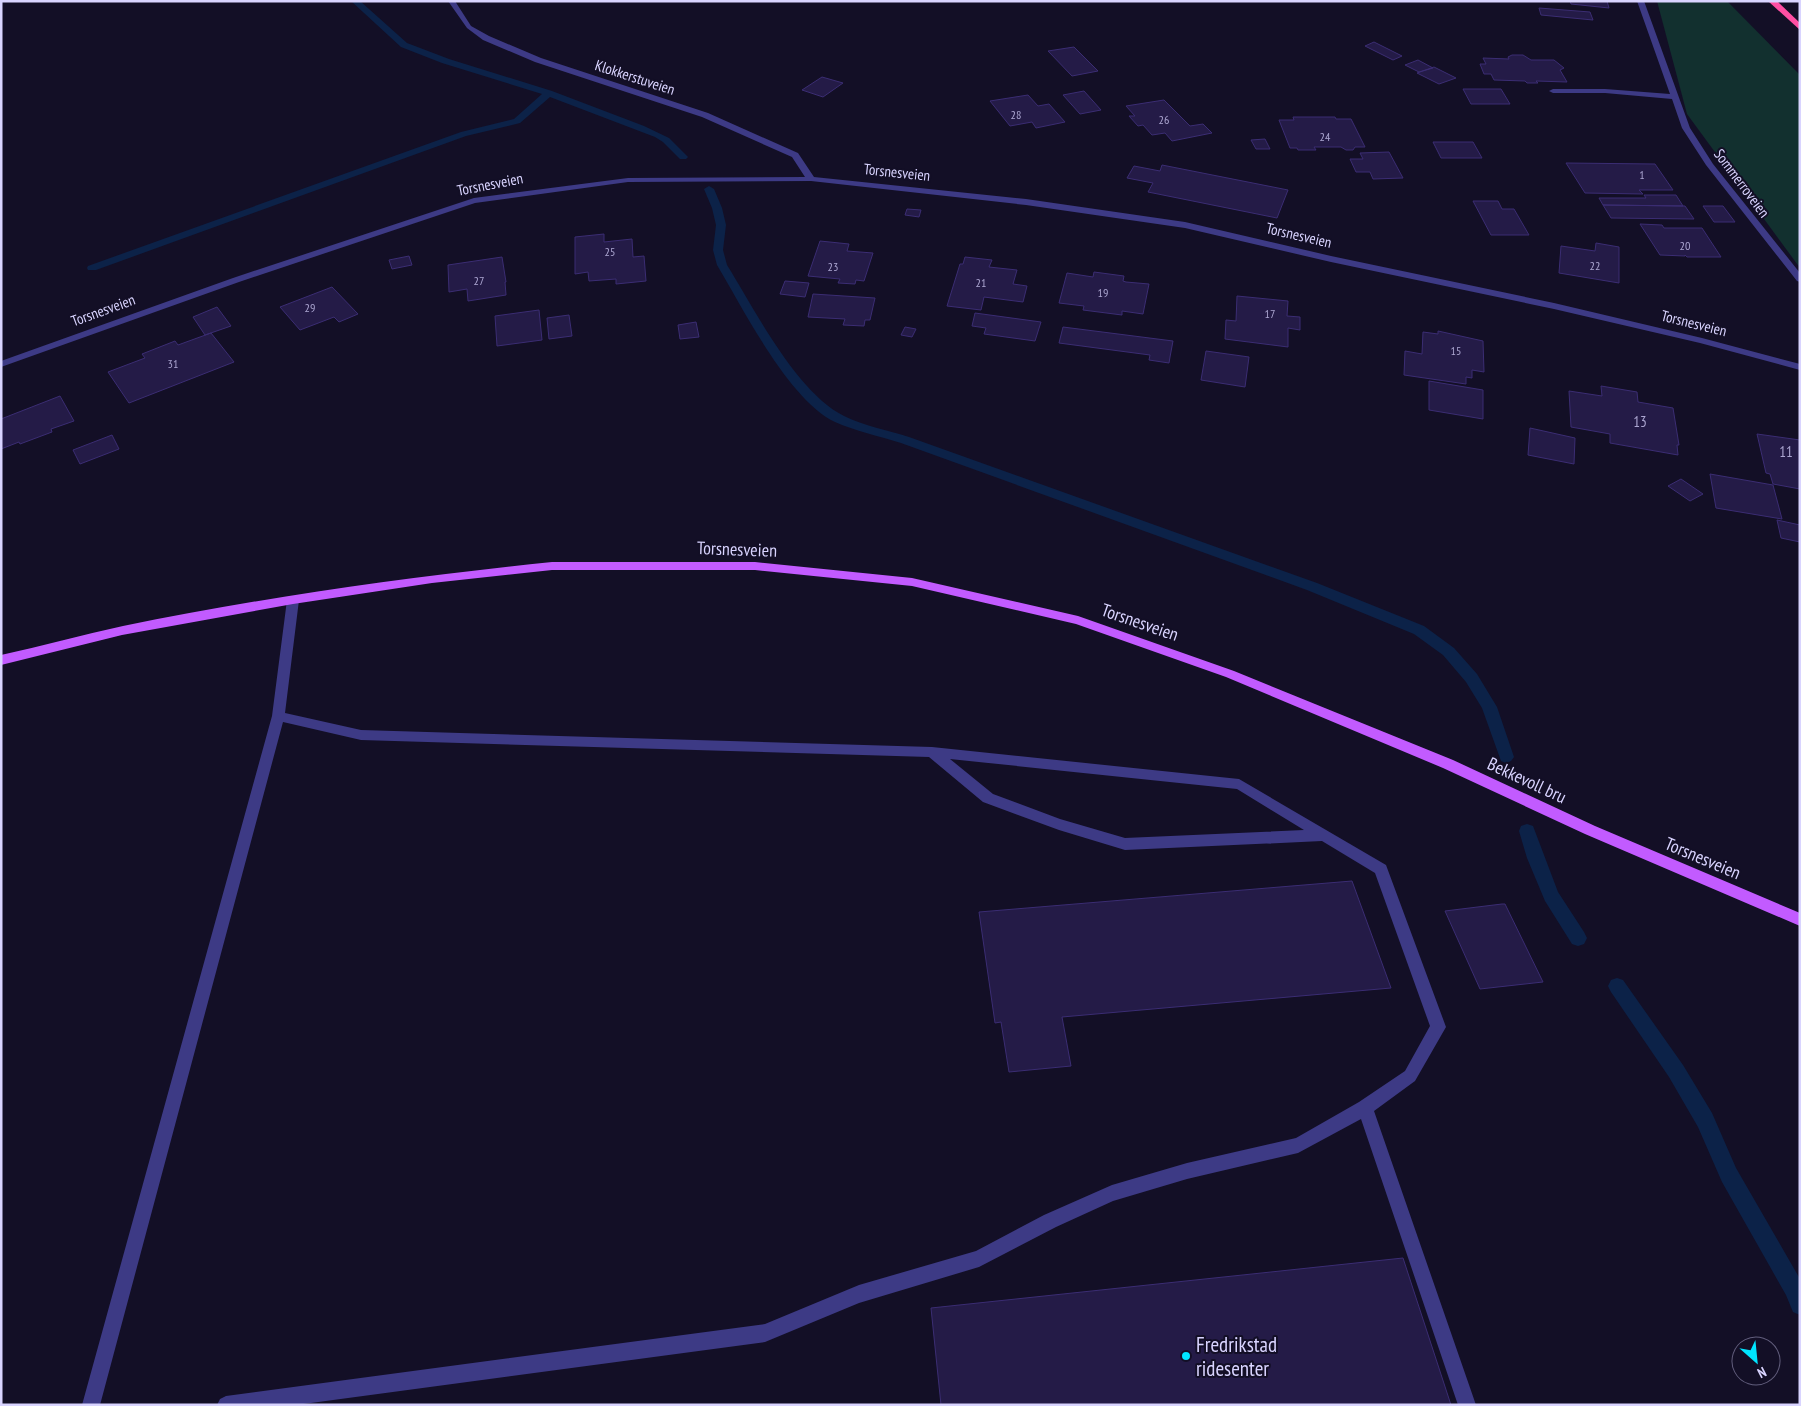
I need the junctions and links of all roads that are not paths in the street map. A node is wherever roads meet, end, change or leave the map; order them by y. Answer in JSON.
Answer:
{"nodes":[{"id":1,"x":451,"y":1,"type":"edge"},
{"id":2,"x":1640,"y":1,"type":"edge"},
{"id":3,"x":1772,"y":1,"type":"edge"},
{"id":4,"x":1800,"y":28,"type":"edge"},
{"id":5,"x":1553,"y":91,"type":"dead end"},
{"id":6,"x":1675,"y":97,"type":"junction"},
{"id":7,"x":810,"y":179,"type":"junction"},
{"id":8,"x":1800,"y":279,"type":"edge"},
{"id":9,"x":1,"y":364,"type":"edge"},
{"id":10,"x":1800,"y":368,"type":"edge"},
{"id":11,"x":293,"y":600,"type":"junction"},
{"id":12,"x":1,"y":660,"type":"edge"},
{"id":13,"x":278,"y":716,"type":"junction"},
{"id":14,"x":932,"y":752,"type":"junction"},
{"id":15,"x":1448,"y":764,"type":"joint"},
{"id":16,"x":1590,"y":830,"type":"joint"},
{"id":17,"x":1325,"y":835,"type":"junction"},
{"id":18,"x":1800,"y":920,"type":"edge"},
{"id":19,"x":1366,"y":1108,"type":"junction"},
{"id":20,"x":92,"y":1405,"type":"edge"},
{"id":21,"x":226,"y":1405,"type":"edge"},
{"id":22,"x":1468,"y":1405,"type":"edge"}],
"edges":[{"from":1,"to":7,"type":"street","name":"Klokkerstuveien"},
{"from":2,"to":6,"type":"street","name":"Sommerroveien"},
{"from":3,"to":4,"type":"highway"},
{"from":5,"to":6,"type":"street"},
{"from":6,"to":8,"type":"street","name":"Sommerroveien"},
{"from":7,"to":9,"type":"street","name":"Torsnesveien"},
{"from":7,"to":10,"type":"street","name":"Torsnesveien"},
{"from":11,"to":12,"type":"main road","name":"Torsnesveien"},
{"from":11,"to":13,"type":"street"},
{"from":11,"to":15,"type":"main road","name":"Torsnesveien"},
{"from":13,"to":14,"type":"street"},
{"from":13,"to":20,"type":"street"},
{"from":14,"to":17,"type":"street"},
{"from":14,"to":17,"type":"street"},
{"from":15,"to":16,"type":"main road","name":"Bekkevoll bru"},
{"from":16,"to":18,"type":"main road","name":"Torsnesveien"},
{"from":17,"to":19,"type":"street"},
{"from":19,"to":21,"type":"street"},
{"from":19,"to":22,"type":"street"}]}
